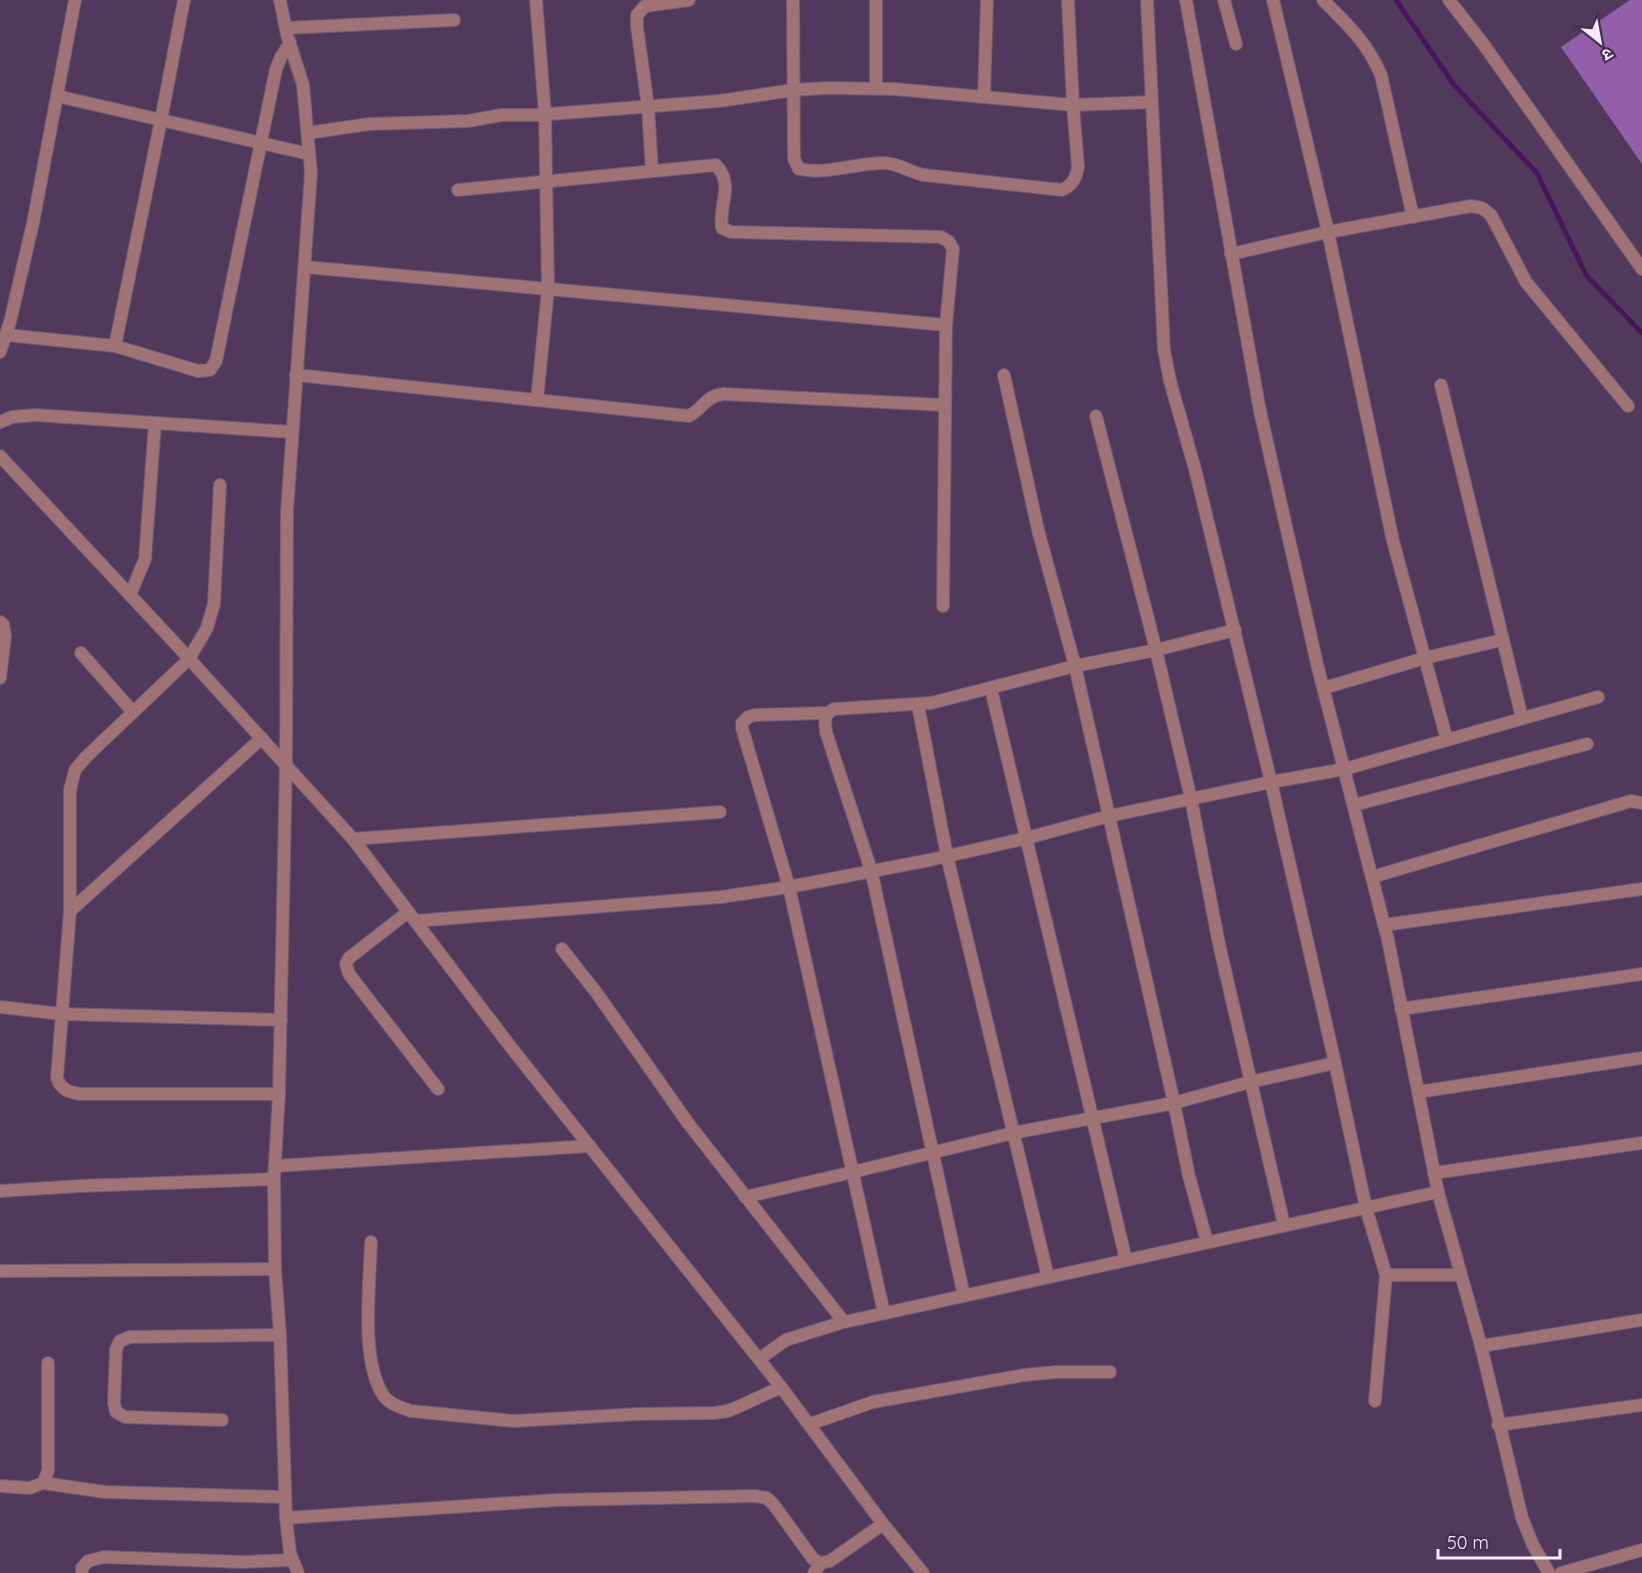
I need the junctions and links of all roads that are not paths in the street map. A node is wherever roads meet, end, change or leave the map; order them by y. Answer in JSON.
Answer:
{"nodes":[{"id":1,"x":75,"y":0,"type":"edge"},
{"id":2,"x":184,"y":0,"type":"edge"},
{"id":3,"x":280,"y":0,"type":"edge"},
{"id":4,"x":536,"y":0,"type":"edge"},
{"id":5,"x":689,"y":0,"type":"edge"},
{"id":6,"x":793,"y":0,"type":"edge"},
{"id":7,"x":876,"y":0,"type":"edge"},
{"id":8,"x":987,"y":0,"type":"edge"},
{"id":9,"x":1068,"y":0,"type":"edge"},
{"id":10,"x":1147,"y":0,"type":"edge"},
{"id":11,"x":1186,"y":0,"type":"edge"},
{"id":12,"x":1224,"y":0,"type":"edge"},
{"id":13,"x":1273,"y":0,"type":"edge"},
{"id":14,"x":1323,"y":0,"type":"edge"},
{"id":15,"x":1449,"y":0,"type":"edge"},
{"id":16,"x":644,"y":3,"type":"edge"},
{"id":17,"x":454,"y":20,"type":"dead end"},
{"id":18,"x":286,"y":28,"type":"junction"},
{"id":19,"x":290,"y":43,"type":"junction"},
{"id":20,"x":1236,"y":44,"type":"dead end"},
{"id":21,"x":876,"y":88,"type":"junction"},
{"id":22,"x":793,"y":90,"type":"junction"},
{"id":23,"x":57,"y":96,"type":"junction"},
{"id":24,"x":984,"y":97,"type":"junction"},
{"id":25,"x":1152,"y":102,"type":"junction"},
{"id":26,"x":1073,"y":105,"type":"junction"},
{"id":27,"x":648,"y":107,"type":"junction"},
{"id":28,"x":545,"y":114,"type":"junction"},
{"id":29,"x":161,"y":120,"type":"junction"},
{"id":30,"x":308,"y":133,"type":"junction"},
{"id":31,"x":261,"y":144,"type":"junction"},
{"id":32,"x":309,"y":154,"type":"junction"},
{"id":33,"x":652,"y":171,"type":"junction"},
{"id":34,"x":547,"y":181,"type":"junction"},
{"id":35,"x":458,"y":190,"type":"dead end"},
{"id":36,"x":1413,"y":217,"type":"junction"},
{"id":37,"x":1328,"y":232,"type":"junction"},
{"id":38,"x":1231,"y":254,"type":"junction"},
{"id":39,"x":305,"y":267,"type":"junction"},
{"id":40,"x":1642,"y":269,"type":"edge"},
{"id":41,"x":548,"y":289,"type":"junction"},
{"id":42,"x":946,"y":324,"type":"junction"},
{"id":43,"x":6,"y":335,"type":"junction"},
{"id":44,"x":115,"y":346,"type":"junction"},
{"id":45,"x":0,"y":352,"type":"edge"},
{"id":46,"x":296,"y":375,"type":"junction"},
{"id":47,"x":1004,"y":375,"type":"dead end"},
{"id":48,"x":1441,"y":385,"type":"dead end"},
{"id":49,"x":537,"y":400,"type":"junction"},
{"id":50,"x":944,"y":405,"type":"junction"},
{"id":51,"x":1628,"y":406,"type":"dead end"},
{"id":52,"x":1096,"y":416,"type":"dead end"},
{"id":53,"x":0,"y":422,"type":"edge"},
{"id":54,"x":155,"y":423,"type":"junction"},
{"id":55,"x":292,"y":432,"type":"junction"},
{"id":56,"x":0,"y":456,"type":"edge"},
{"id":57,"x":220,"y":485,"type":"dead end"},
{"id":58,"x":130,"y":595,"type":"junction"},
{"id":59,"x":943,"y":606,"type":"dead end"},
{"id":60,"x":0,"y":622,"type":"edge"},
{"id":61,"x":1234,"y":630,"type":"junction"},
{"id":62,"x":1502,"y":640,"type":"junction"},
{"id":63,"x":1156,"y":650,"type":"junction"},
{"id":64,"x":81,"y":653,"type":"dead end"},
{"id":65,"x":1425,"y":658,"type":"junction"},
{"id":66,"x":189,"y":659,"type":"junction"},
{"id":67,"x":1076,"y":666,"type":"junction"},
{"id":68,"x":0,"y":678,"type":"edge"},
{"id":69,"x":1324,"y":688,"type":"junction"},
{"id":70,"x":991,"y":689,"type":"junction"},
{"id":71,"x":1598,"y":697,"type":"dead end"},
{"id":72,"x":918,"y":705,"type":"junction"},
{"id":73,"x":133,"y":712,"type":"junction"},
{"id":74,"x":827,"y":712,"type":"junction"},
{"id":75,"x":1522,"y":718,"type":"junction"},
{"id":76,"x":262,"y":738,"type":"junction"},
{"id":77,"x":1447,"y":740,"type":"junction"},
{"id":78,"x":1587,"y":744,"type":"dead end"},
{"id":79,"x":286,"y":764,"type":"junction"},
{"id":80,"x":1345,"y":769,"type":"junction"},
{"id":81,"x":1271,"y":782,"type":"junction"},
{"id":82,"x":1191,"y":799,"type":"junction"},
{"id":83,"x":1642,"y":803,"type":"edge"},
{"id":84,"x":1353,"y":805,"type":"junction"},
{"id":85,"x":720,"y":813,"type":"dead end"},
{"id":86,"x":1109,"y":816,"type":"junction"},
{"id":87,"x":1027,"y":838,"type":"junction"},
{"id":88,"x":353,"y":839,"type":"junction"},
{"id":89,"x":947,"y":856,"type":"junction"},
{"id":90,"x":871,"y":870,"type":"junction"},
{"id":91,"x":1372,"y":877,"type":"junction"},
{"id":92,"x":789,"y":887,"type":"junction"},
{"id":93,"x":1642,"y":889,"type":"edge"},
{"id":94,"x":70,"y":911,"type":"junction"},
{"id":95,"x":412,"y":916,"type":"junction"},
{"id":96,"x":1384,"y":925,"type":"junction"},
{"id":97,"x":562,"y":949,"type":"dead end"},
{"id":98,"x":1642,"y":974,"type":"edge"},
{"id":99,"x":0,"y":1007,"type":"edge"},
{"id":100,"x":1401,"y":1009,"type":"junction"},
{"id":101,"x":62,"y":1014,"type":"junction"},
{"id":102,"x":281,"y":1020,"type":"junction"},
{"id":103,"x":1642,"y":1058,"type":"edge"},
{"id":104,"x":1335,"y":1063,"type":"junction"},
{"id":105,"x":1251,"y":1082,"type":"junction"},
{"id":106,"x":438,"y":1089,"type":"dead end"},
{"id":107,"x":1418,"y":1092,"type":"junction"},
{"id":108,"x":279,"y":1094,"type":"junction"},
{"id":109,"x":1174,"y":1103,"type":"junction"},
{"id":110,"x":1093,"y":1118,"type":"junction"},
{"id":111,"x":1013,"y":1133,"type":"junction"},
{"id":112,"x":1642,"y":1143,"type":"edge"},
{"id":113,"x":590,"y":1146,"type":"junction"},
{"id":114,"x":932,"y":1153,"type":"junction"},
{"id":115,"x":275,"y":1166,"type":"junction"},
{"id":116,"x":853,"y":1172,"type":"junction"},
{"id":117,"x":1434,"y":1173,"type":"junction"},
{"id":118,"x":274,"y":1179,"type":"junction"},
{"id":119,"x":0,"y":1191,"type":"edge"},
{"id":120,"x":1438,"y":1192,"type":"junction"},
{"id":121,"x":745,"y":1197,"type":"junction"},
{"id":122,"x":1366,"y":1208,"type":"junction"},
{"id":123,"x":1284,"y":1225,"type":"junction"},
{"id":124,"x":371,"y":1242,"type":"dead end"},
{"id":125,"x":1207,"y":1242,"type":"junction"},
{"id":126,"x":1126,"y":1260,"type":"junction"},
{"id":127,"x":275,"y":1269,"type":"junction"},
{"id":128,"x":0,"y":1271,"type":"edge"},
{"id":129,"x":1386,"y":1275,"type":"junction"},
{"id":130,"x":1461,"y":1275,"type":"junction"},
{"id":131,"x":1048,"y":1277,"type":"junction"},
{"id":132,"x":964,"y":1296,"type":"junction"},
{"id":133,"x":884,"y":1313,"type":"junction"},
{"id":134,"x":1642,"y":1320,"type":"edge"},
{"id":135,"x":844,"y":1322,"type":"junction"},
{"id":136,"x":280,"y":1335,"type":"junction"},
{"id":137,"x":1480,"y":1346,"type":"junction"},
{"id":138,"x":759,"y":1359,"type":"junction"},
{"id":139,"x":48,"y":1363,"type":"dead end"},
{"id":140,"x":1110,"y":1372,"type":"dead end"},
{"id":141,"x":781,"y":1386,"type":"junction"},
{"id":142,"x":1375,"y":1401,"type":"dead end"},
{"id":143,"x":1642,"y":1405,"type":"edge"},
{"id":144,"x":222,"y":1420,"type":"dead end"},
{"id":145,"x":810,"y":1424,"type":"junction"},
{"id":146,"x":1498,"y":1425,"type":"junction"},
{"id":147,"x":43,"y":1483,"type":"junction"},
{"id":148,"x":0,"y":1486,"type":"edge"},
{"id":149,"x":285,"y":1497,"type":"junction"},
{"id":150,"x":286,"y":1518,"type":"junction"},
{"id":151,"x":883,"y":1524,"type":"junction"},
{"id":152,"x":1641,"y":1554,"type":"edge"},
{"id":153,"x":292,"y":1560,"type":"junction"},
{"id":154,"x":242,"y":1568,"type":"edge"},
{"id":155,"x":818,"y":1568,"type":"edge"},
{"id":156,"x":82,"y":1573,"type":"edge"},
{"id":157,"x":298,"y":1573,"type":"edge"},
{"id":158,"x":923,"y":1573,"type":"edge"},
{"id":159,"x":1549,"y":1573,"type":"edge"},
{"id":160,"x":1561,"y":1573,"type":"edge"}],
"edges":[{"from":1,"to":23,"type":"street"},
{"from":2,"to":29,"type":"street"},
{"from":3,"to":18,"type":"street"},
{"from":4,"to":28,"type":"street"},
{"from":5,"to":16,"type":"street"},
{"from":6,"to":22,"type":"street"},
{"from":7,"to":21,"type":"street"},
{"from":8,"to":24,"type":"street"},
{"from":9,"to":26,"type":"street"},
{"from":10,"to":25,"type":"street"},
{"from":11,"to":38,"type":"street"},
{"from":12,"to":20,"type":"street"},
{"from":13,"to":37,"type":"street"},
{"from":14,"to":36,"type":"street"},
{"from":15,"to":40,"type":"street"},
{"from":16,"to":27,"type":"street"},
{"from":17,"to":18,"type":"street"},
{"from":18,"to":19,"type":"street"},
{"from":19,"to":30,"type":"street"},
{"from":19,"to":31,"type":"street"},
{"from":21,"to":22,"type":"street"},
{"from":21,"to":24,"type":"street"},
{"from":22,"to":26,"type":"street"},
{"from":22,"to":27,"type":"street"},
{"from":23,"to":29,"type":"street"},
{"from":23,"to":43,"type":"street"},
{"from":24,"to":26,"type":"street"},
{"from":25,"to":26,"type":"street"},
{"from":25,"to":61,"type":"street"},
{"from":27,"to":28,"type":"street"},
{"from":27,"to":33,"type":"street"},
{"from":28,"to":30,"type":"street"},
{"from":28,"to":34,"type":"street"},
{"from":29,"to":31,"type":"street"},
{"from":29,"to":44,"type":"street"},
{"from":30,"to":32,"type":"street"},
{"from":31,"to":32,"type":"street"},
{"from":31,"to":44,"type":"street"},
{"from":32,"to":39,"type":"street"},
{"from":33,"to":34,"type":"street"},
{"from":33,"to":42,"type":"street"},
{"from":34,"to":35,"type":"street"},
{"from":34,"to":41,"type":"street"},
{"from":36,"to":37,"type":"street"},
{"from":36,"to":51,"type":"street"},
{"from":37,"to":38,"type":"street"},
{"from":37,"to":65,"type":"street"},
{"from":38,"to":69,"type":"street"},
{"from":39,"to":41,"type":"street"},
{"from":39,"to":46,"type":"street"},
{"from":41,"to":42,"type":"street"},
{"from":41,"to":49,"type":"street"},
{"from":42,"to":50,"type":"street"},
{"from":43,"to":44,"type":"street"},
{"from":43,"to":45,"type":"street"},
{"from":46,"to":49,"type":"street"},
{"from":46,"to":55,"type":"street"},
{"from":47,"to":67,"type":"street"},
{"from":48,"to":62,"type":"street"},
{"from":49,"to":50,"type":"street"},
{"from":50,"to":59,"type":"street"},
{"from":52,"to":63,"type":"street"},
{"from":53,"to":54,"type":"street"},
{"from":54,"to":55,"type":"street"},
{"from":54,"to":58,"type":"street"},
{"from":55,"to":79,"type":"street"},
{"from":56,"to":58,"type":"street"},
{"from":57,"to":66,"type":"street"},
{"from":58,"to":66,"type":"street"},
{"from":60,"to":68,"type":"street"},
{"from":61,"to":63,"type":"street"},
{"from":61,"to":81,"type":"street"},
{"from":62,"to":65,"type":"street"},
{"from":62,"to":75,"type":"street"},
{"from":63,"to":67,"type":"street"},
{"from":63,"to":82,"type":"street"},
{"from":64,"to":73,"type":"street"},
{"from":65,"to":69,"type":"street"},
{"from":65,"to":77,"type":"street"},
{"from":66,"to":73,"type":"street"},
{"from":66,"to":76,"type":"street"},
{"from":67,"to":70,"type":"street"},
{"from":67,"to":86,"type":"street"},
{"from":69,"to":80,"type":"street"},
{"from":70,"to":72,"type":"street"},
{"from":70,"to":87,"type":"street"},
{"from":71,"to":75,"type":"street"},
{"from":72,"to":74,"type":"street"},
{"from":72,"to":89,"type":"street"},
{"from":73,"to":94,"type":"street"},
{"from":74,"to":90,"type":"street"},
{"from":74,"to":92,"type":"street"},
{"from":75,"to":77,"type":"street"},
{"from":76,"to":79,"type":"street"},
{"from":76,"to":94,"type":"street"},
{"from":77,"to":80,"type":"street"},
{"from":78,"to":84,"type":"street"},
{"from":79,"to":88,"type":"street"},
{"from":79,"to":102,"type":"street"},
{"from":80,"to":81,"type":"street"},
{"from":80,"to":84,"type":"street"},
{"from":81,"to":82,"type":"street"},
{"from":81,"to":104,"type":"street"},
{"from":82,"to":86,"type":"street"},
{"from":82,"to":105,"type":"street"},
{"from":83,"to":91,"type":"street"},
{"from":84,"to":91,"type":"street"},
{"from":85,"to":88,"type":"street"},
{"from":86,"to":87,"type":"street"},
{"from":86,"to":109,"type":"street"},
{"from":87,"to":89,"type":"street"},
{"from":87,"to":110,"type":"street"},
{"from":88,"to":95,"type":"street"},
{"from":89,"to":90,"type":"street"},
{"from":89,"to":111,"type":"street"},
{"from":90,"to":92,"type":"street"},
{"from":90,"to":114,"type":"street"},
{"from":91,"to":96,"type":"street"},
{"from":92,"to":95,"type":"street"},
{"from":92,"to":116,"type":"street"},
{"from":93,"to":96,"type":"street"},
{"from":94,"to":101,"type":"street"},
{"from":95,"to":106,"type":"street"},
{"from":95,"to":113,"type":"street"},
{"from":96,"to":100,"type":"street"},
{"from":97,"to":121,"type":"street"},
{"from":98,"to":100,"type":"street"},
{"from":99,"to":101,"type":"street"},
{"from":100,"to":107,"type":"street"},
{"from":101,"to":102,"type":"street"},
{"from":101,"to":108,"type":"street"},
{"from":102,"to":108,"type":"street"},
{"from":103,"to":107,"type":"street"},
{"from":104,"to":105,"type":"street"},
{"from":104,"to":122,"type":"street"},
{"from":105,"to":109,"type":"street"},
{"from":105,"to":123,"type":"street"},
{"from":107,"to":117,"type":"street"},
{"from":108,"to":115,"type":"street"},
{"from":109,"to":110,"type":"street"},
{"from":109,"to":125,"type":"street"},
{"from":110,"to":111,"type":"street"},
{"from":110,"to":126,"type":"street"},
{"from":111,"to":114,"type":"street"},
{"from":111,"to":131,"type":"street"},
{"from":112,"to":117,"type":"street"},
{"from":113,"to":115,"type":"street"},
{"from":113,"to":138,"type":"street"},
{"from":114,"to":116,"type":"street"},
{"from":114,"to":132,"type":"street"},
{"from":115,"to":118,"type":"street"},
{"from":116,"to":121,"type":"street"},
{"from":116,"to":133,"type":"street"},
{"from":117,"to":120,"type":"street"},
{"from":118,"to":119,"type":"street"},
{"from":118,"to":127,"type":"street"},
{"from":120,"to":122,"type":"street"},
{"from":120,"to":130,"type":"street"},
{"from":121,"to":135,"type":"street"},
{"from":122,"to":123,"type":"street"},
{"from":122,"to":129,"type":"street"},
{"from":123,"to":125,"type":"street"},
{"from":124,"to":141,"type":"street"},
{"from":125,"to":126,"type":"street"},
{"from":126,"to":131,"type":"street"},
{"from":127,"to":128,"type":"street"},
{"from":127,"to":136,"type":"street"},
{"from":129,"to":130,"type":"street"},
{"from":129,"to":142,"type":"street"},
{"from":130,"to":137,"type":"street"},
{"from":131,"to":132,"type":"street"},
{"from":132,"to":133,"type":"street"},
{"from":133,"to":135,"type":"street"},
{"from":134,"to":137,"type":"street"},
{"from":135,"to":138,"type":"street"},
{"from":136,"to":144,"type":"street"},
{"from":136,"to":149,"type":"street"},
{"from":137,"to":146,"type":"street"},
{"from":138,"to":141,"type":"street"},
{"from":139,"to":147,"type":"street"},
{"from":140,"to":145,"type":"street"},
{"from":141,"to":145,"type":"street"},
{"from":143,"to":146,"type":"street"},
{"from":145,"to":151,"type":"street"},
{"from":146,"to":159,"type":"street"},
{"from":147,"to":148,"type":"street"},
{"from":147,"to":149,"type":"street"},
{"from":149,"to":150,"type":"street"},
{"from":150,"to":153,"type":"street"},
{"from":150,"to":155,"type":"street"},
{"from":151,"to":155,"type":"street"},
{"from":151,"to":158,"type":"street"},
{"from":152,"to":160,"type":"street"},
{"from":153,"to":154,"type":"street"},
{"from":153,"to":157,"type":"street"},
{"from":154,"to":156,"type":"street"}]}
